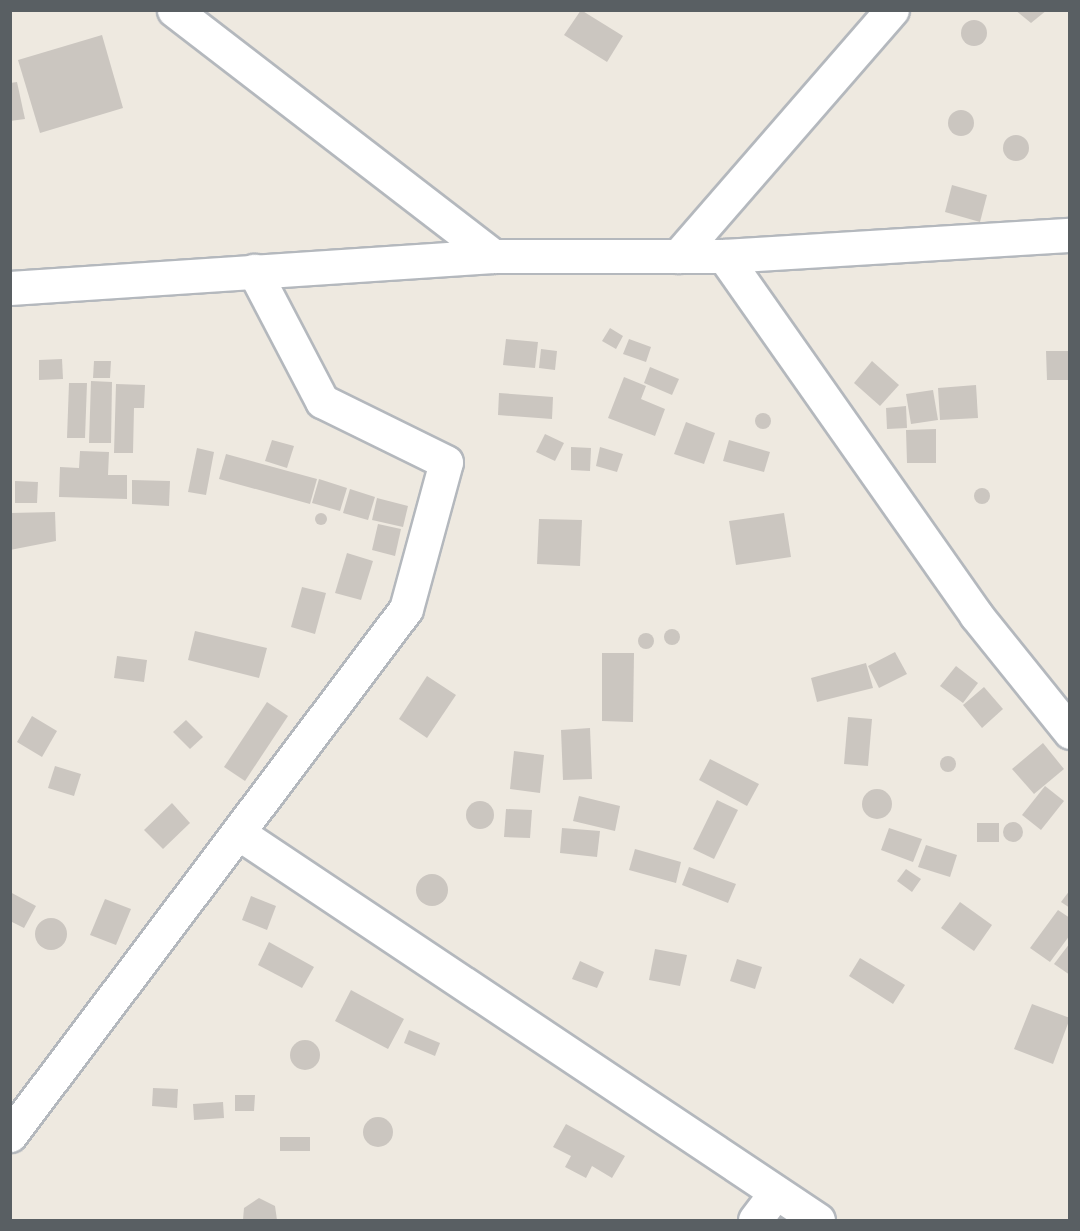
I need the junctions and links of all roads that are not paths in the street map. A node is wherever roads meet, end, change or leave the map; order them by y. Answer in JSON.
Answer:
{"nodes":[{"id":1,"x":892,"y":10,"type":"edge"},
{"id":2,"x":192,"y":16,"type":"edge"},
{"id":3,"x":1070,"y":235,"type":"edge"},
{"id":4,"x":493,"y":256,"type":"junction"},
{"id":5,"x":678,"y":256,"type":"junction"},
{"id":6,"x":724,"y":256,"type":"junction"},
{"id":7,"x":254,"y":271,"type":"junction"},
{"id":8,"x":10,"y":288,"type":"edge"},
{"id":9,"x":1070,"y":732,"type":"edge"},
{"id":10,"x":240,"y":834,"type":"junction"},
{"id":11,"x":10,"y":1135,"type":"edge"},
{"id":12,"x":775,"y":1193,"type":"junction"},
{"id":13,"x":755,"y":1221,"type":"edge"},
{"id":14,"x":819,"y":1221,"type":"edge"}],
"edges":[{"from":1,"to":5,"type":"street"},
{"from":2,"to":4,"type":"street"},
{"from":3,"to":6,"type":"street"},
{"from":4,"to":5,"type":"street"},
{"from":4,"to":7,"type":"street"},
{"from":5,"to":6,"type":"street"},
{"from":6,"to":9,"type":"street"},
{"from":7,"to":8,"type":"street"},
{"from":7,"to":10,"type":"street"},
{"from":10,"to":11,"type":"street"},
{"from":10,"to":12,"type":"street"},
{"from":12,"to":13,"type":"street"},
{"from":12,"to":14,"type":"street"}]}
